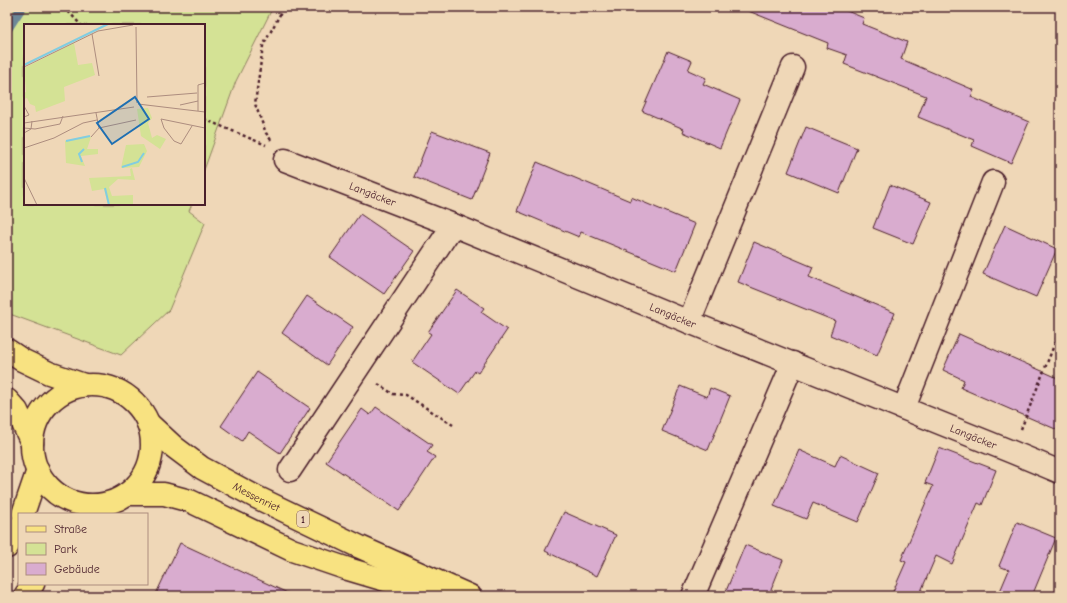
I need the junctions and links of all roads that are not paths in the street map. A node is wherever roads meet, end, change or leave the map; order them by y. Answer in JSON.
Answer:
{"nodes":[{"id":1,"x":793,"y":67,"type":"dead end"},
{"id":2,"x":285,"y":160,"type":"road end"},
{"id":3,"x":993,"y":182,"type":"dead end"},
{"id":4,"x":453,"y":225,"type":"junction"},
{"id":5,"x":690,"y":322,"type":"junction"},
{"id":6,"x":7,"y":350,"type":"edge"},
{"id":7,"x":793,"y":363,"type":"junction"},
{"id":8,"x":84,"y":386,"type":"junction"},
{"id":9,"x":7,"y":400,"type":"edge"},
{"id":10,"x":904,"y":408,"type":"junction"},
{"id":11,"x":148,"y":423,"type":"junction"},
{"id":12,"x":32,"y":443,"type":"junction"},
{"id":13,"x":38,"y":470,"type":"junction"},
{"id":14,"x":290,"y":470,"type":"dead end"},
{"id":15,"x":1060,"y":472,"type":"edge"},
{"id":16,"x":128,"y":494,"type":"junction"},
{"id":17,"x":89,"y":509,"type":"edge"},
{"id":18,"x":23,"y":513,"type":"edge"},
{"id":19,"x":18,"y":529,"type":"edge"},
{"id":20,"x":7,"y":547,"type":"edge"},
{"id":21,"x":374,"y":553,"type":"junction"},
{"id":22,"x":368,"y":575,"type":"junction"},
{"id":23,"x":33,"y":585,"type":"edge"},
{"id":24,"x":25,"y":596,"type":"edge"},
{"id":25,"x":439,"y":596,"type":"edge"},
{"id":26,"x":470,"y":596,"type":"edge"},
{"id":27,"x":693,"y":596,"type":"edge"}],
"edges":[{"from":1,"to":5,"type":"street"},
{"from":2,"to":4,"type":"street","name":"Langäcker"},
{"from":3,"to":10,"type":"street"},
{"from":4,"to":5,"type":"street","name":"Langäcker"},
{"from":4,"to":14,"type":"street"},
{"from":5,"to":7,"type":"street","name":"Langäcker"},
{"from":6,"to":8,"type":"main road"},
{"from":7,"to":10,"type":"street","name":"Langäcker"},
{"from":7,"to":27,"type":"street"},
{"from":8,"to":11,"type":"main road","name":"Messenriet"},
{"from":8,"to":12,"type":"main road","name":"Messenriet"},
{"from":9,"to":12,"type":"main road"},
{"from":10,"to":15,"type":"street","name":"Langäcker"},
{"from":11,"to":16,"type":"main road","name":"Messenriet"},
{"from":11,"to":21,"type":"main road","name":"Messenriet","number":"1"},
{"from":12,"to":13,"type":"main road","name":"Messenriet"},
{"from":13,"to":17,"type":"main road","name":"Messenriet"},
{"from":13,"to":18,"type":"main road"},
{"from":16,"to":17,"type":"main road","name":"Messenriet"},
{"from":16,"to":22,"type":"main road","name":"Messenriet"},
{"from":19,"to":20,"type":"main road"},
{"from":21,"to":22,"type":"main road"},
{"from":21,"to":26,"type":"main road","name":"Messenriet","number":"1"},
{"from":22,"to":25,"type":"main road","name":"Messenriet"},
{"from":23,"to":24,"type":"main road"}]}
